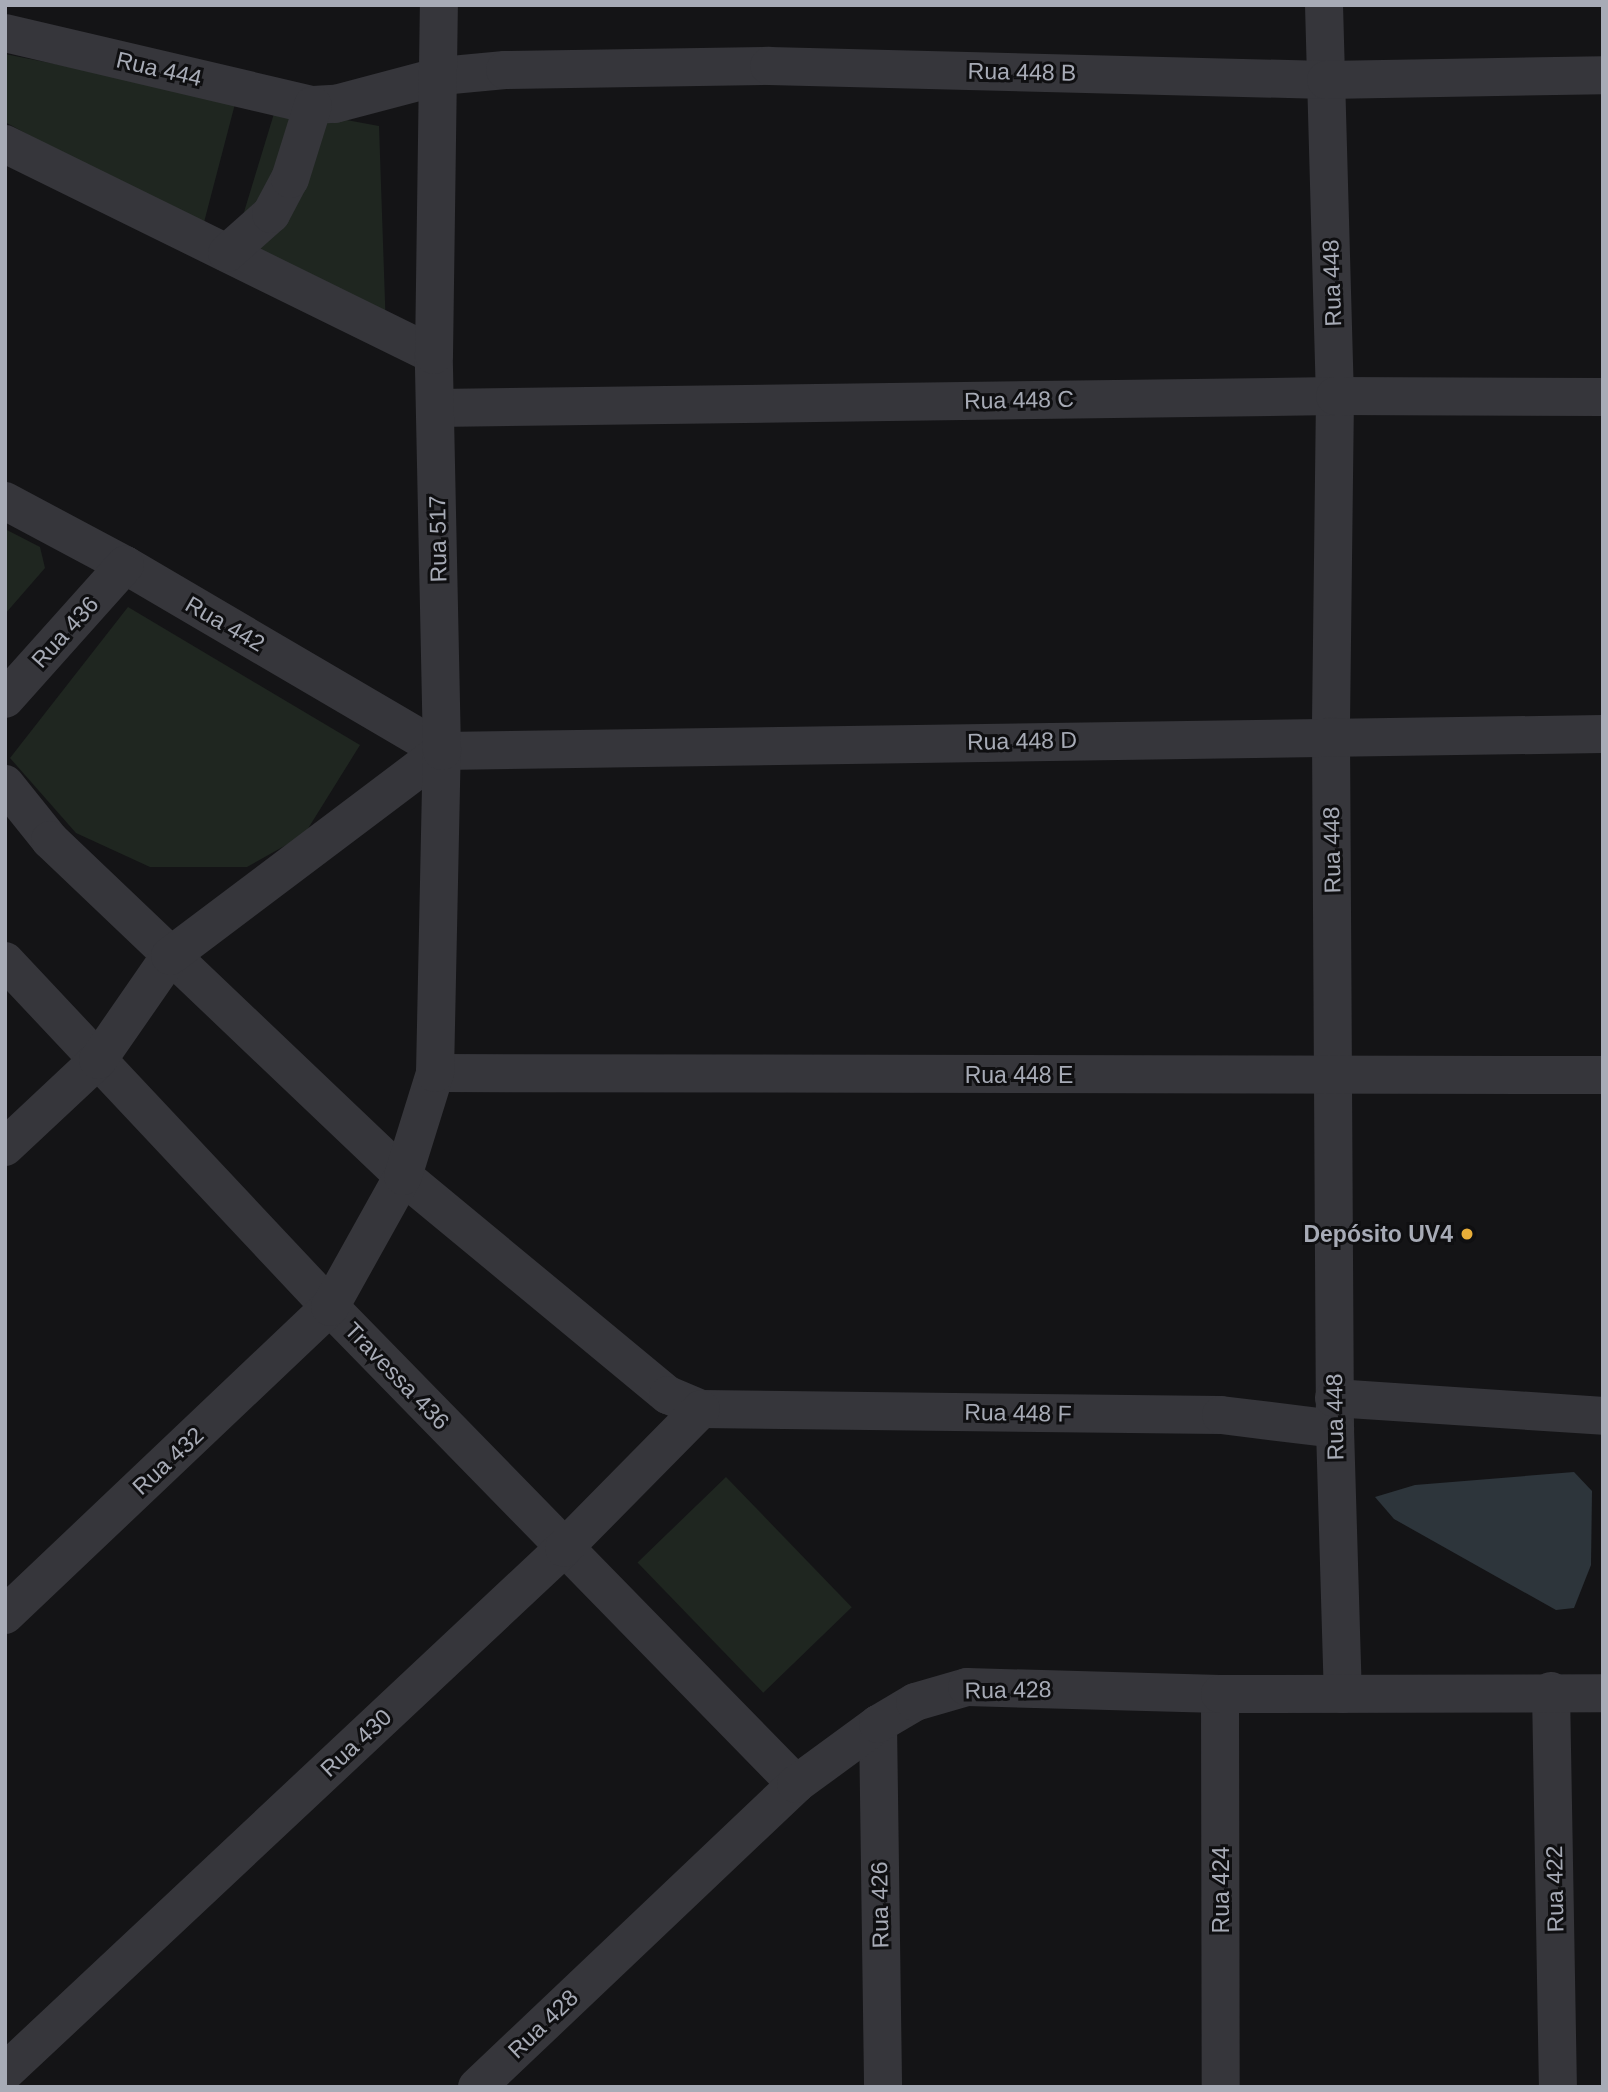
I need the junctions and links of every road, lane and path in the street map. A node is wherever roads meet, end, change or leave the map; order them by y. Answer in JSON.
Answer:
{"nodes":[{"id":1,"x":439,"y":5,"type":"edge"},
{"id":2,"x":1324,"y":5,"type":"edge"},
{"id":3,"x":5,"y":33,"type":"edge"},
{"id":4,"x":1603,"y":75,"type":"edge"},
{"id":5,"x":441,"y":76,"type":"junction"},
{"id":6,"x":1326,"y":80,"type":"junction"},
{"id":7,"x":313,"y":105,"type":"junction"},
{"id":8,"x":5,"y":144,"type":"edge"},
{"id":9,"x":227,"y":253,"type":"junction"},
{"id":10,"x":434,"y":355,"type":"junction"},
{"id":11,"x":1335,"y":396,"type":"junction"},
{"id":12,"x":1603,"y":397,"type":"edge"},
{"id":13,"x":436,"y":408,"type":"junction"},
{"id":14,"x":5,"y":501,"type":"edge"},
{"id":15,"x":125,"y":565,"type":"junction"},
{"id":16,"x":5,"y":699,"type":"edge"},
{"id":17,"x":1603,"y":734,"type":"edge"},
{"id":18,"x":1331,"y":736,"type":"junction"},
{"id":19,"x":442,"y":751,"type":"junction"},
{"id":20,"x":5,"y":783,"type":"edge"},
{"id":21,"x":170,"y":956,"type":"junction"},
{"id":22,"x":5,"y":961,"type":"edge"},
{"id":23,"x":98,"y":1060,"type":"junction"},
{"id":24,"x":435,"y":1073,"type":"junction"},
{"id":25,"x":1334,"y":1075,"type":"junction"},
{"id":26,"x":1603,"y":1075,"type":"edge"},
{"id":27,"x":5,"y":1147,"type":"edge"},
{"id":28,"x":403,"y":1176,"type":"junction"},
{"id":29,"x":330,"y":1307,"type":"junction"},
{"id":30,"x":701,"y":1409,"type":"junction"},
{"id":31,"x":1334,"y":1413,"type":"junction"},
{"id":32,"x":1603,"y":1416,"type":"edge"},
{"id":33,"x":564,"y":1548,"type":"junction"},
{"id":34,"x":5,"y":1615,"type":"edge"},
{"id":35,"x":1551,"y":1691,"type":"junction"},
{"id":36,"x":1603,"y":1693,"type":"edge"},
{"id":37,"x":1220,"y":1694,"type":"junction"},
{"id":38,"x":1343,"y":1694,"type":"junction"},
{"id":39,"x":877,"y":1724,"type":"junction"},
{"id":40,"x":796,"y":1784,"type":"junction"},
{"id":41,"x":5,"y":2072,"type":"edge"},
{"id":42,"x":477,"y":2087,"type":"edge"},
{"id":43,"x":883,"y":2087,"type":"edge"},
{"id":44,"x":1221,"y":2087,"type":"edge"},
{"id":45,"x":1558,"y":2087,"type":"edge"}],
"edges":[{"from":1,"to":5,"type":"street","name":"Rua 517"},
{"from":2,"to":6,"type":"street","name":"Rua 448"},
{"from":3,"to":7,"type":"street","name":"Rua 444"},
{"from":4,"to":6,"type":"street","name":"Rua 448 B"},
{"from":5,"to":6,"type":"street","name":"Rua 448 B"},
{"from":5,"to":7,"type":"street","name":"Rua 444"},
{"from":5,"to":10,"type":"street","name":"Rua 517"},
{"from":6,"to":11,"type":"street","name":"Rua 448"},
{"from":7,"to":9,"type":"street"},
{"from":8,"to":9,"type":"street"},
{"from":9,"to":10,"type":"street"},
{"from":10,"to":13,"type":"street","name":"Rua 517"},
{"from":11,"to":12,"type":"street","name":"Rua 448 C"},
{"from":11,"to":13,"type":"street","name":"Rua 448 C"},
{"from":11,"to":18,"type":"street","name":"Rua 448"},
{"from":13,"to":19,"type":"street","name":"Rua 517"},
{"from":14,"to":15,"type":"street","name":"Rua 442"},
{"from":15,"to":16,"type":"street","name":"Rua 436"},
{"from":15,"to":19,"type":"street","name":"Rua 442"},
{"from":17,"to":18,"type":"street","name":"Rua 448 D"},
{"from":18,"to":19,"type":"street","name":"Rua 448 D"},
{"from":18,"to":25,"type":"street","name":"Rua 448"},
{"from":19,"to":21,"type":"street"},
{"from":19,"to":24,"type":"street","name":"Rua 517"},
{"from":20,"to":21,"type":"street"},
{"from":21,"to":23,"type":"street"},
{"from":21,"to":28,"type":"street"},
{"from":22,"to":23,"type":"street","name":"Travessa 436"},
{"from":23,"to":27,"type":"street"},
{"from":23,"to":29,"type":"street","name":"Travessa 436"},
{"from":24,"to":25,"type":"street","name":"Rua 448 E"},
{"from":24,"to":28,"type":"street","name":"Rua 517"},
{"from":25,"to":26,"type":"street","name":"Rua 448 E"},
{"from":25,"to":31,"type":"street","name":"Rua 448"},
{"from":28,"to":29,"type":"street","name":"Rua 432"},
{"from":28,"to":30,"type":"street"},
{"from":29,"to":33,"type":"street","name":"Travessa 436"},
{"from":29,"to":34,"type":"street","name":"Rua 432"},
{"from":30,"to":31,"type":"street","name":"Rua 448 F"},
{"from":30,"to":33,"type":"street","name":"Rua 430"},
{"from":31,"to":32,"type":"street","name":"Rua 448 F"},
{"from":31,"to":38,"type":"street","name":"Rua 448"},
{"from":33,"to":40,"type":"street","name":"Travessa 436"},
{"from":33,"to":41,"type":"street","name":"Rua 430"},
{"from":35,"to":36,"type":"street","name":"Rua 428"},
{"from":35,"to":38,"type":"street","name":"Rua 428"},
{"from":35,"to":45,"type":"street","name":"Rua 422"},
{"from":37,"to":38,"type":"street","name":"Rua 428"},
{"from":37,"to":39,"type":"street","name":"Rua 428"},
{"from":37,"to":44,"type":"street","name":"Rua 424"},
{"from":39,"to":40,"type":"street","name":"Rua 428"},
{"from":39,"to":43,"type":"street","name":"Rua 426"},
{"from":40,"to":42,"type":"street","name":"Rua 428"}]}
